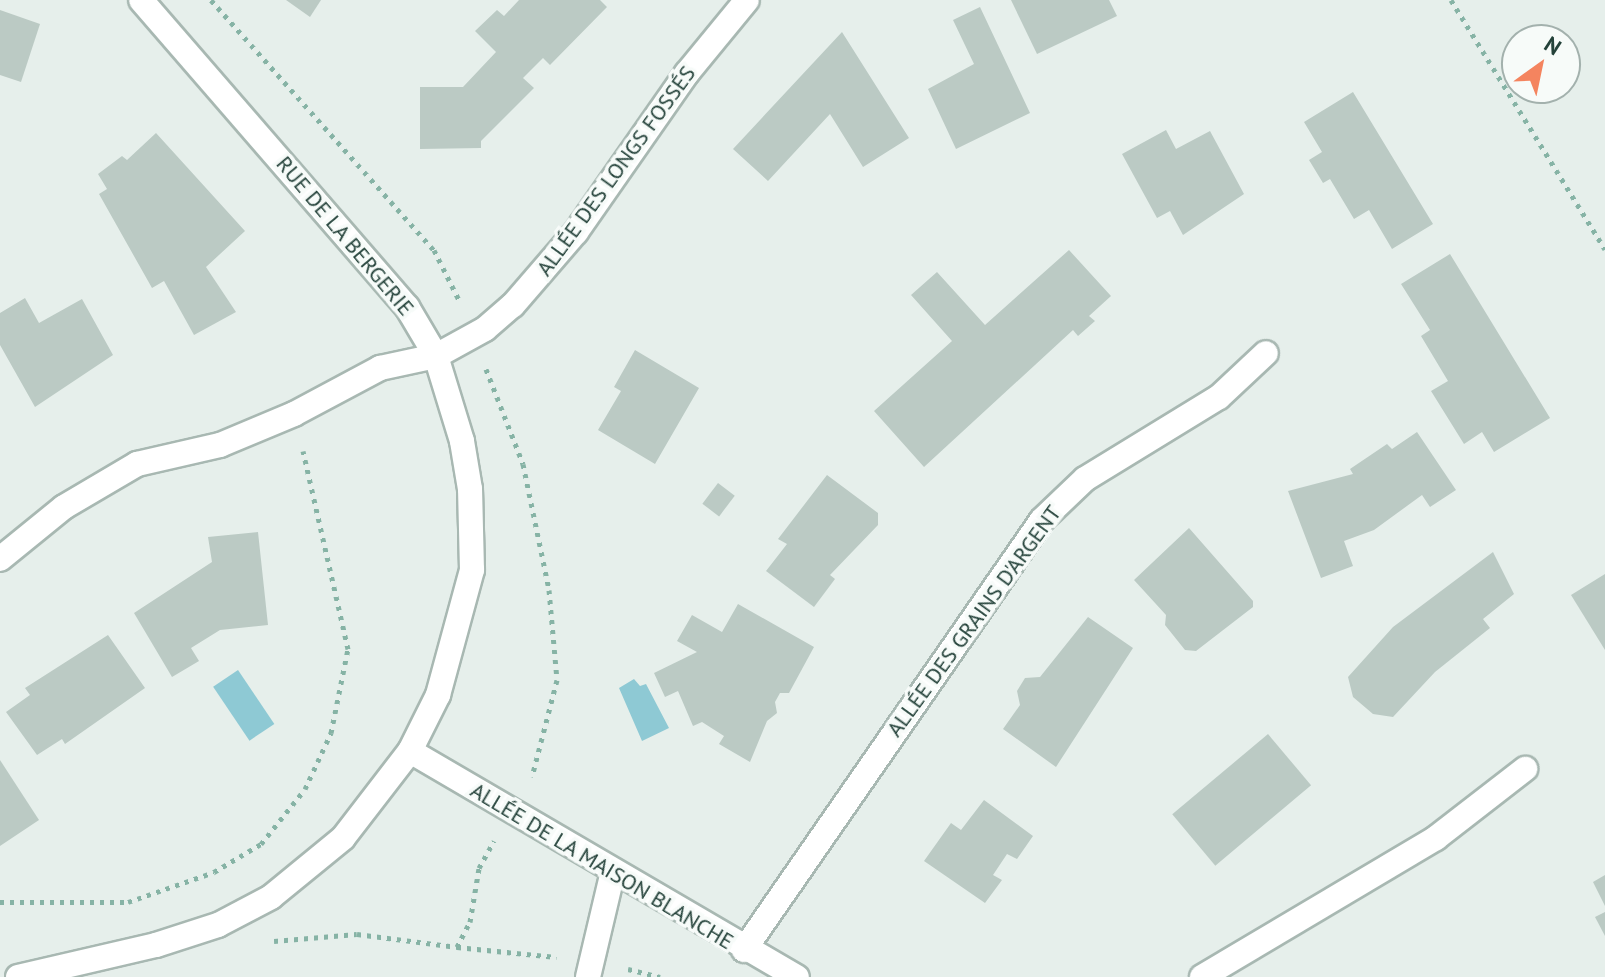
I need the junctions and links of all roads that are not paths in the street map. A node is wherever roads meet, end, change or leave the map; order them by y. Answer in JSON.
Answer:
{"nodes":[{"id":1,"x":141,"y":0,"type":"edge"},
{"id":2,"x":747,"y":0,"type":"edge"},
{"id":3,"x":1266,"y":353,"type":"dead end"},
{"id":4,"x":436,"y":356,"type":"junction"},
{"id":5,"x":0,"y":559,"type":"edge"},
{"id":6,"x":410,"y":751,"type":"junction"},
{"id":7,"x":1525,"y":769,"type":"dead end"},
{"id":8,"x":613,"y":871,"type":"junction"},
{"id":9,"x":744,"y":950,"type":"junction"},
{"id":10,"x":18,"y":977,"type":"edge"},
{"id":11,"x":588,"y":977,"type":"edge"},
{"id":12,"x":797,"y":977,"type":"edge"},
{"id":13,"x":1202,"y":977,"type":"edge"}],
"edges":[{"from":1,"to":4,"type":"street","name":"RUE DE LA BERGERIE"},
{"from":2,"to":4,"type":"street","name":"ALLÉE DES LONGS FOSSÉS"},
{"from":3,"to":9,"type":"street","name":"ALLÉE DES GRAINS D'ARGENT"},
{"from":4,"to":5,"type":"street","name":"ALLÉE DES LONGS FOSSÉS"},
{"from":4,"to":6,"type":"street","name":"RUE DE LA BERGERIE"},
{"from":6,"to":8,"type":"street","name":"ALLÉE DE LA MAISON BLANCHE"},
{"from":6,"to":10,"type":"street","name":"RUE DE LA BERGERIE"},
{"from":7,"to":13,"type":"street"},
{"from":8,"to":9,"type":"street","name":"ALLÉE DE LA MAISON BLANCHE"},
{"from":8,"to":11,"type":"street"},
{"from":9,"to":12,"type":"street","name":"ALLÉE DE LA MAISON BLANCHE"}]}
